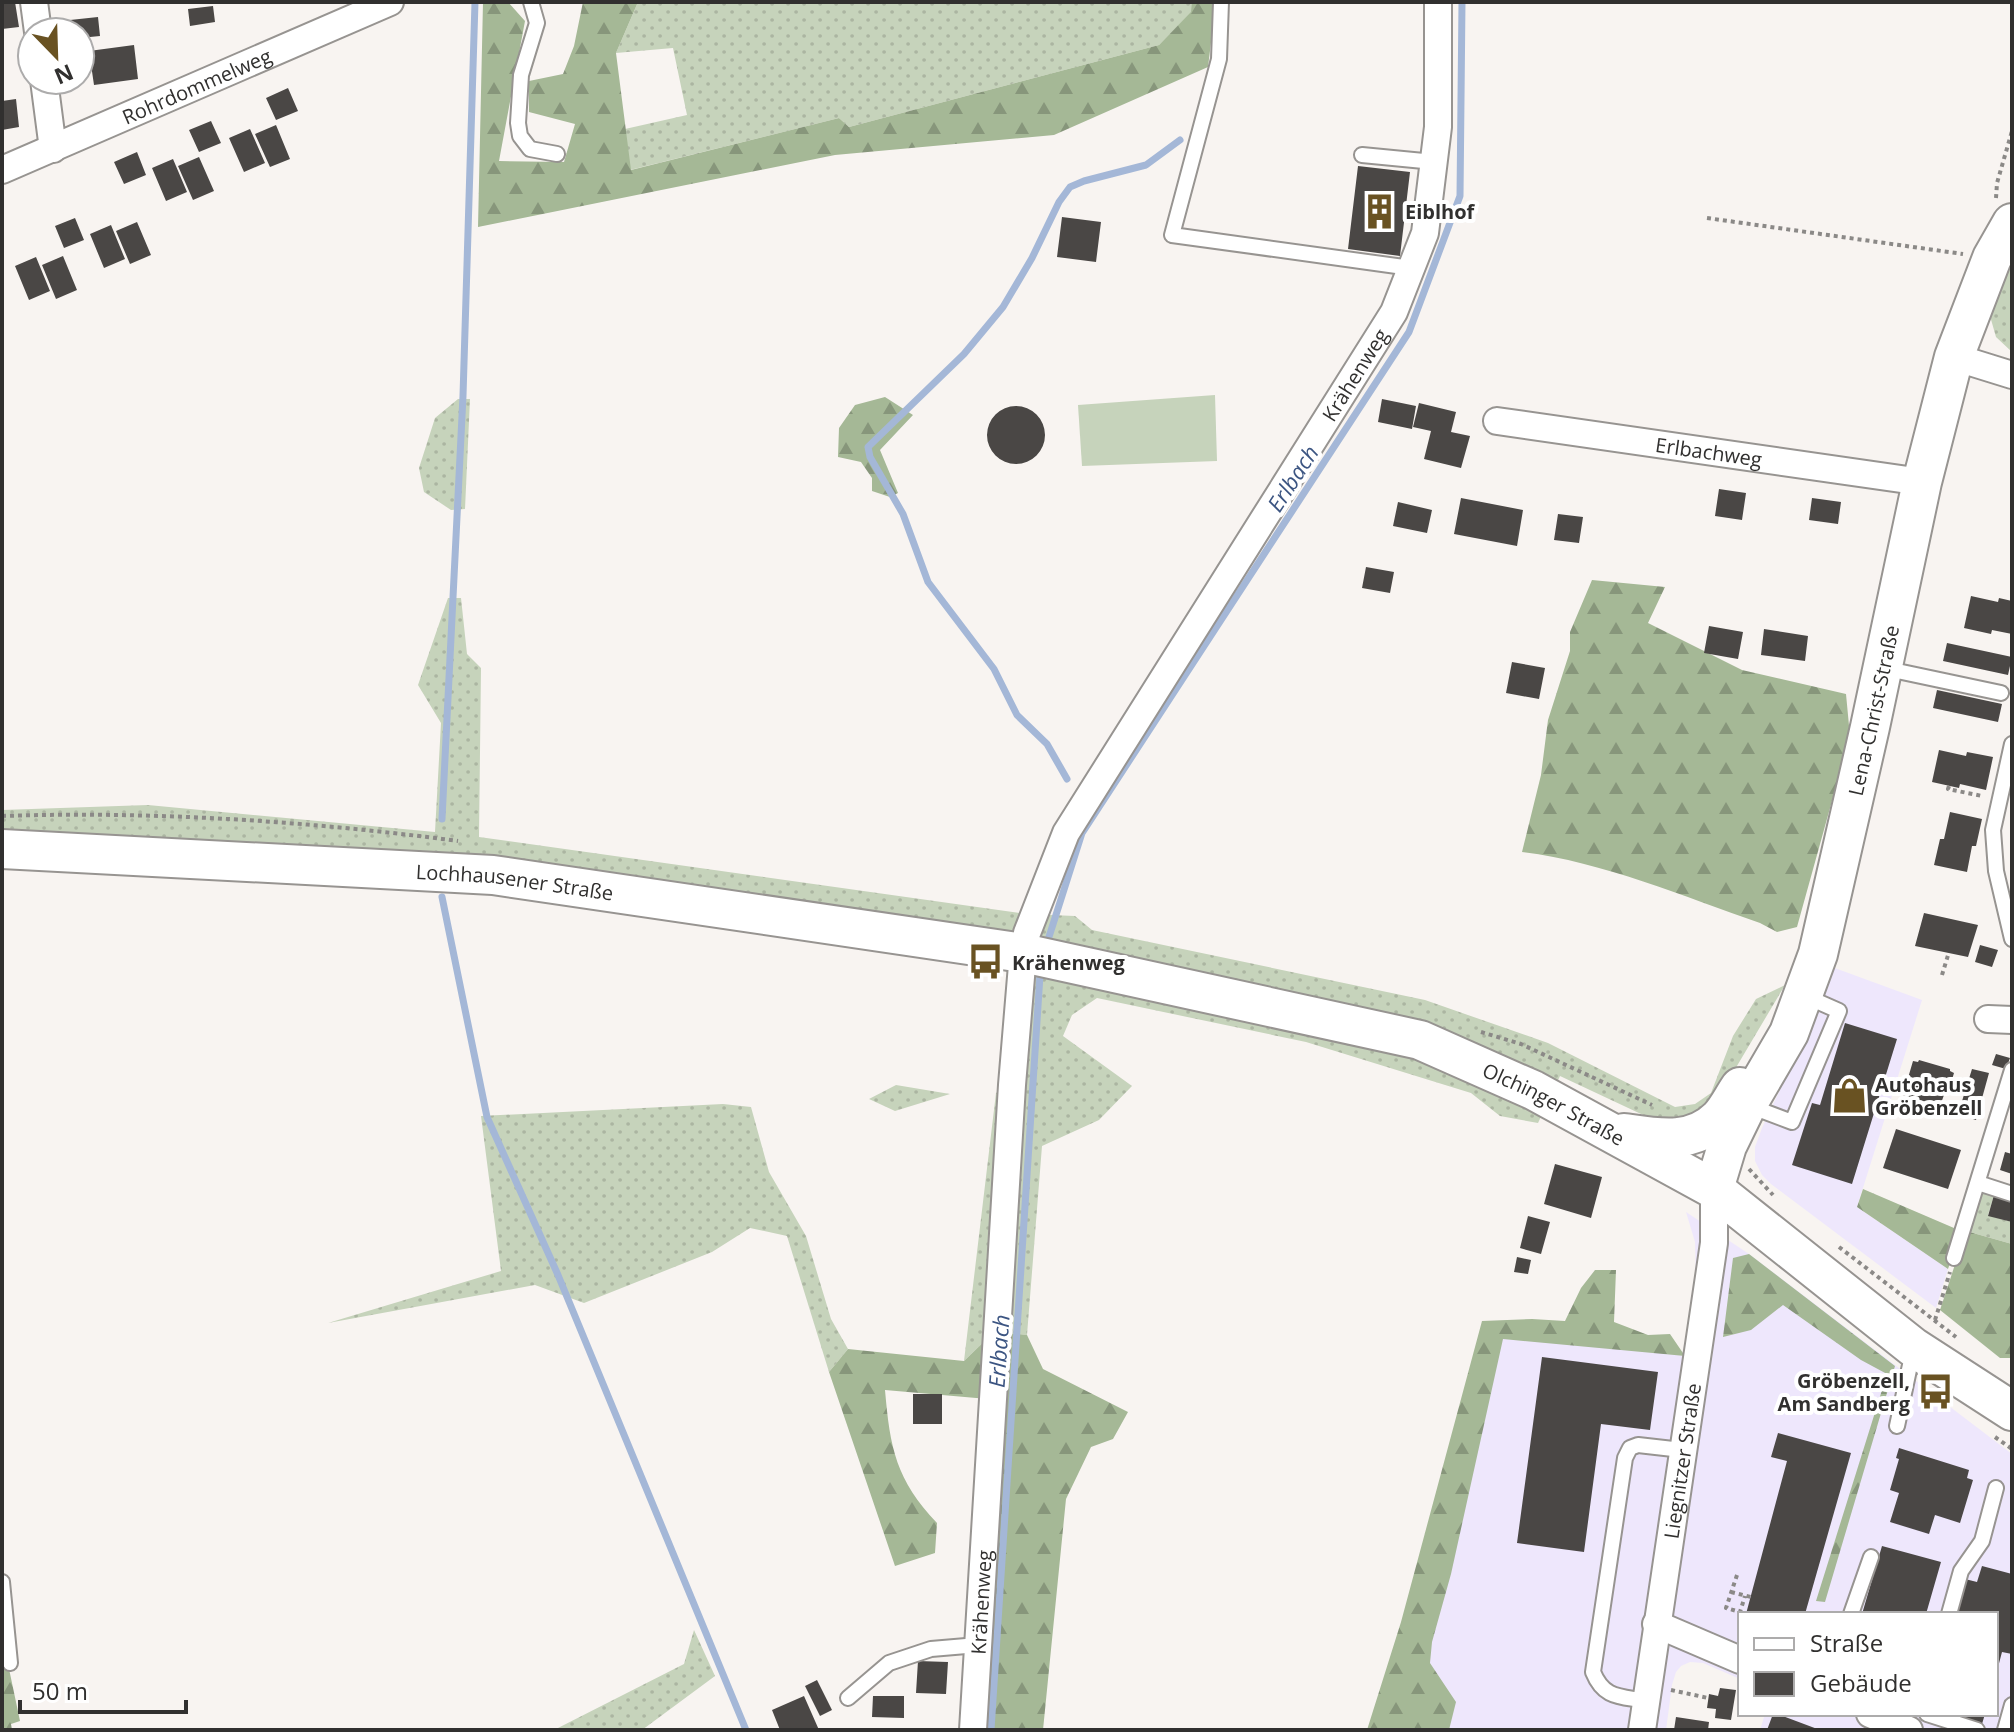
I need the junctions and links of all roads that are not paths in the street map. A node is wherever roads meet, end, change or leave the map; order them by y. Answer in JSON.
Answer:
{"nodes":[{"id":1,"x":390,"y":2,"type":"edge"},
{"id":2,"x":531,"y":2,"type":"edge"},
{"id":3,"x":1221,"y":2,"type":"edge"},
{"id":4,"x":1438,"y":2,"type":"edge"},
{"id":5,"x":46,"y":96,"type":"edge"},
{"id":6,"x":53,"y":149,"type":"junction"},
{"id":7,"x":557,"y":154,"type":"dead end"},
{"id":8,"x":1362,"y":155,"type":"dead end"},
{"id":9,"x":1434,"y":162,"type":"junction"},
{"id":10,"x":2,"y":170,"type":"edge"},
{"id":11,"x":2004,"y":210,"type":"edge"},
{"id":12,"x":1411,"y":268,"type":"junction"},
{"id":13,"x":1954,"y":357,"type":"junction"},
{"id":14,"x":2012,"y":375,"type":"edge"},
{"id":15,"x":1497,"y":421,"type":"dead end"},
{"id":16,"x":1922,"y":482,"type":"junction"},
{"id":17,"x":1883,"y":668,"type":"junction"},
{"id":18,"x":2001,"y":693,"type":"dead end"},
{"id":19,"x":2012,"y":744,"type":"edge"},
{"id":20,"x":2,"y":849,"type":"edge"},
{"id":21,"x":2012,"y":939,"type":"edge"},
{"id":22,"x":1023,"y":953,"type":"junction"},
{"id":23,"x":1803,"y":995,"type":"junction"},
{"id":24,"x":2012,"y":1070,"type":"edge"},
{"id":25,"x":1608,"y":1131,"type":"junction"},
{"id":26,"x":1978,"y":1183,"type":"junction"},
{"id":27,"x":1714,"y":1189,"type":"junction"},
{"id":28,"x":2012,"y":1194,"type":"edge"},
{"id":29,"x":1954,"y":1258,"type":"road end"},
{"id":30,"x":1913,"y":1347,"type":"junction"},
{"id":31,"x":2012,"y":1411,"type":"edge"},
{"id":32,"x":1897,"y":1426,"type":"dead end"},
{"id":33,"x":1682,"y":1450,"type":"junction"},
{"id":34,"x":1996,"y":1488,"type":"dead end"},
{"id":35,"x":1871,"y":1557,"type":"dead end"},
{"id":36,"x":2,"y":1582,"type":"edge"},
{"id":37,"x":1852,"y":1612,"type":"edge"},
{"id":38,"x":1950,"y":1612,"type":"edge"},
{"id":39,"x":1656,"y":1624,"type":"junction"},
{"id":40,"x":978,"y":1645,"type":"junction"},
{"id":41,"x":1738,"y":1659,"type":"edge"},
{"id":42,"x":7,"y":1660,"type":"edge"},
{"id":43,"x":1657,"y":1696,"type":"junction"},
{"id":44,"x":848,"y":1698,"type":"dead end"},
{"id":45,"x":2012,"y":1705,"type":"edge"},
{"id":46,"x":1875,"y":1716,"type":"edge"},
{"id":47,"x":1933,"y":1716,"type":"edge"},
{"id":48,"x":973,"y":1730,"type":"edge"},
{"id":49,"x":1642,"y":1730,"type":"edge"},
{"id":50,"x":1909,"y":1730,"type":"edge"},
{"id":51,"x":1977,"y":1730,"type":"edge"},
{"id":52,"x":2005,"y":1730,"type":"edge"}],
"edges":[{"from":1,"to":6,"type":"street","name":"Rohrdommelweg"},
{"from":2,"to":7,"type":"lane"},
{"from":3,"to":12,"type":"lane"},
{"from":4,"to":9,"type":"street","name":"Krähenweg"},
{"from":5,"to":6,"type":"street"},
{"from":6,"to":10,"type":"street","name":"Rohrdommelweg"},
{"from":8,"to":9,"type":"lane"},
{"from":9,"to":12,"type":"street","name":"Krähenweg"},
{"from":11,"to":13,"type":"main road","name":"Lena-Christ-Straße"},
{"from":12,"to":22,"type":"street","name":"Krähenweg"},
{"from":13,"to":14,"type":"street"},
{"from":13,"to":16,"type":"main road","name":"Lena-Christ-Straße"},
{"from":15,"to":16,"type":"street","name":"Erlbachweg"},
{"from":16,"to":17,"type":"main road","name":"Lena-Christ-Straße"},
{"from":17,"to":18,"type":"lane"},
{"from":17,"to":23,"type":"main road","name":"Lena-Christ-Straße"},
{"from":19,"to":21,"type":"lane"},
{"from":20,"to":22,"type":"main road","name":"Lochhausener Straße"},
{"from":22,"to":25,"type":"main road","name":"Olchinger Straße"},
{"from":22,"to":40,"type":"street","name":"Krähenweg"},
{"from":23,"to":25,"type":"main road"},
{"from":23,"to":27,"type":"main road","name":"Lena-Christ-Straße"},
{"from":24,"to":26,"type":"lane"},
{"from":25,"to":27,"type":"main road","name":"Olchinger Straße"},
{"from":26,"to":28,"type":"lane"},
{"from":26,"to":29,"type":"lane"},
{"from":27,"to":30,"type":"main road","name":"Olchinger Straße"},
{"from":27,"to":33,"type":"street","name":"Liegnitzer Straße"},
{"from":30,"to":31,"type":"main road","name":"Olchinger Straße"},
{"from":30,"to":32,"type":"lane"},
{"from":33,"to":39,"type":"street","name":"Liegnitzer Straße"},
{"from":33,"to":43,"type":"lane"},
{"from":34,"to":38,"type":"lane"},
{"from":35,"to":37,"type":"lane"},
{"from":36,"to":42,"type":"lane"},
{"from":39,"to":41,"type":"street"},
{"from":39,"to":43,"type":"street","name":"Liegnitzer Straße"},
{"from":40,"to":44,"type":"lane"},
{"from":40,"to":48,"type":"street","name":"Krähenweg"},
{"from":43,"to":49,"type":"street","name":"Liegnitzer Straße"},
{"from":45,"to":52,"type":"lane"},
{"from":46,"to":50,"type":"street"},
{"from":47,"to":51,"type":"lane"}]}
